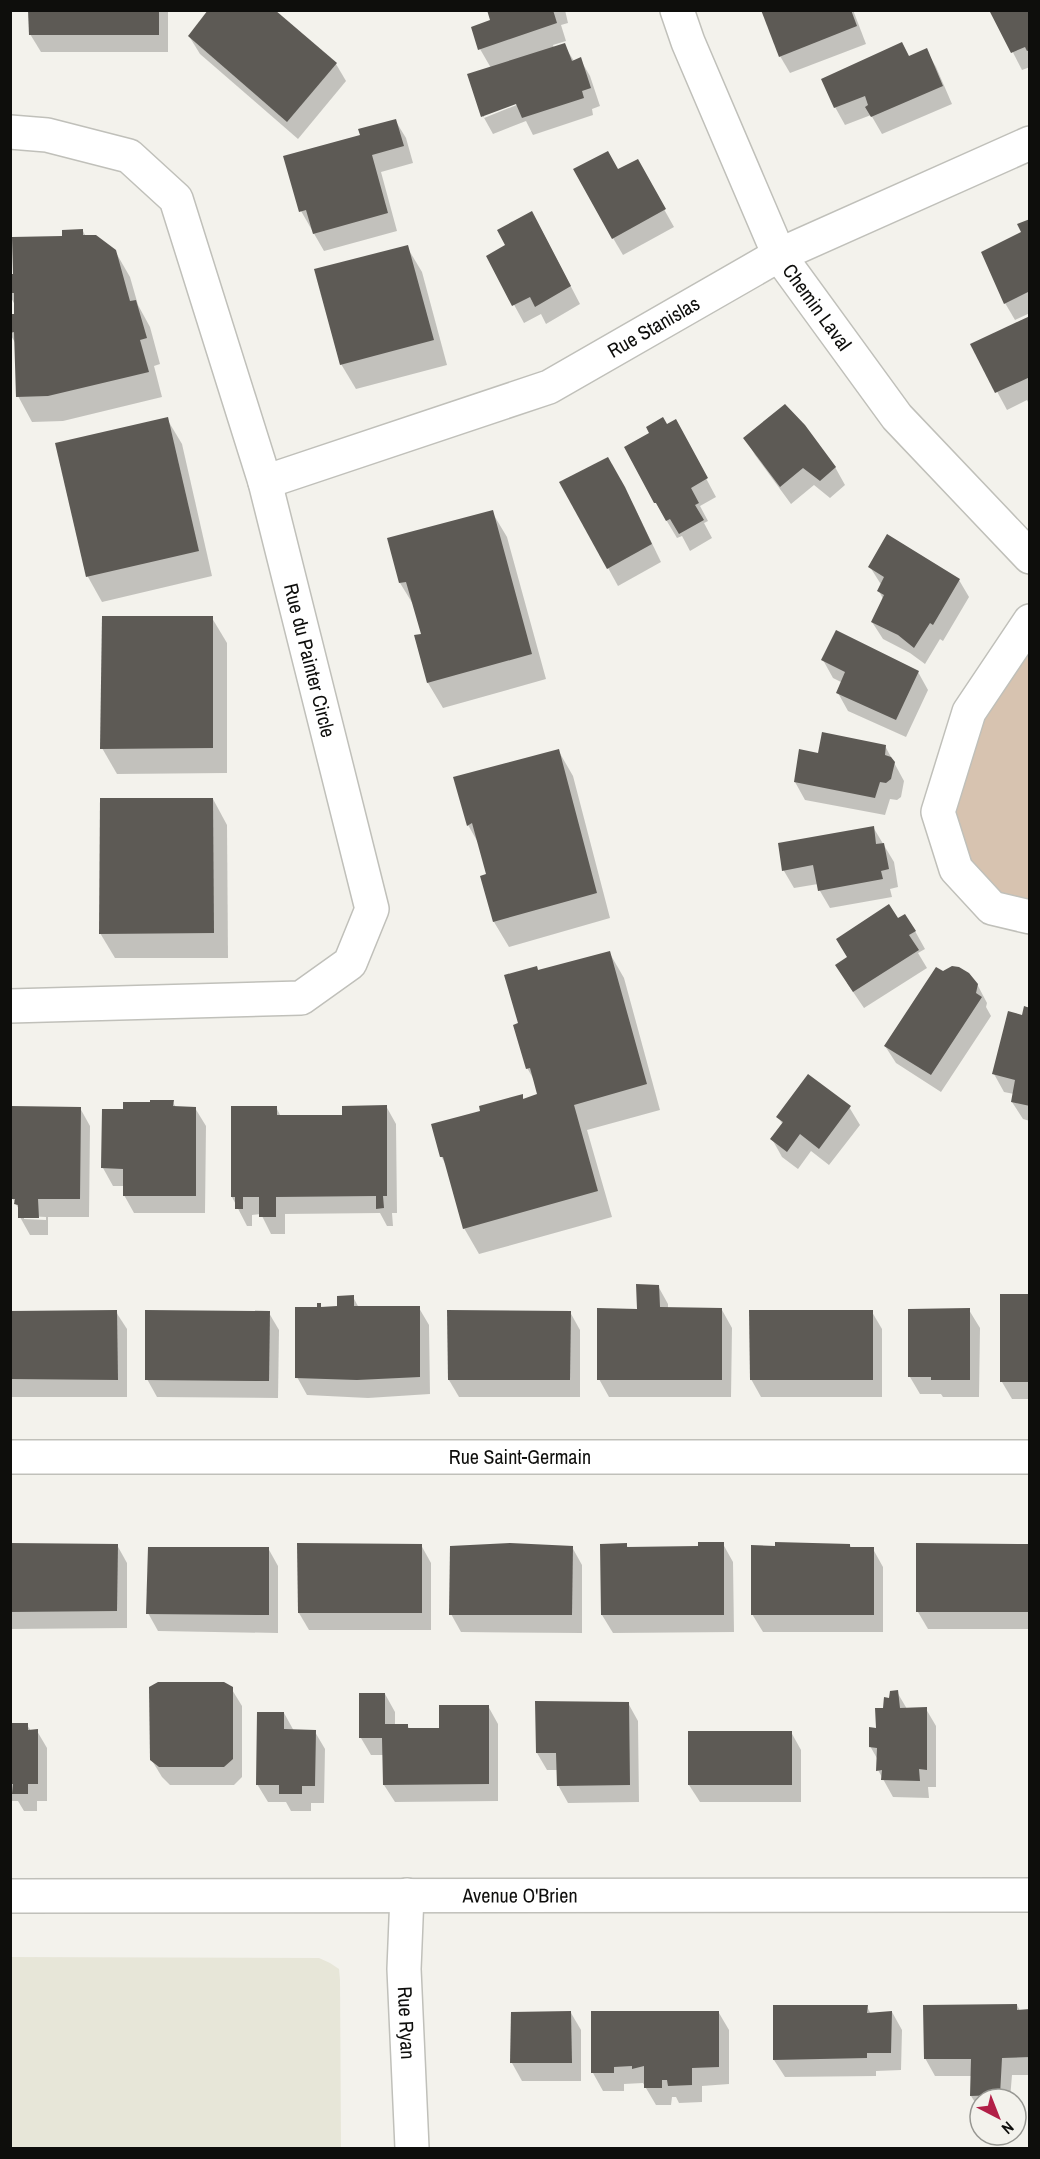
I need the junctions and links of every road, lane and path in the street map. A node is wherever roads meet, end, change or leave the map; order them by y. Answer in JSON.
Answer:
{"nodes":[{"id":1,"x":677,"y":10,"type":"edge"},
{"id":2,"x":10,"y":132,"type":"edge"},
{"id":3,"x":1029,"y":143,"type":"edge"},
{"id":4,"x":779,"y":255,"type":"junction"},
{"id":5,"x":265,"y":482,"type":"junction"},
{"id":6,"x":1029,"y":557,"type":"edge"},
{"id":7,"x":1029,"y":621,"type":"edge"},
{"id":8,"x":1029,"y":917,"type":"edge"},
{"id":9,"x":10,"y":1006,"type":"edge"},
{"id":10,"x":10,"y":1457,"type":"edge"},
{"id":11,"x":1029,"y":1457,"type":"edge"},
{"id":12,"x":1029,"y":1894,"type":"edge"},
{"id":13,"x":406,"y":1895,"type":"junction"},
{"id":14,"x":10,"y":1896,"type":"edge"},
{"id":15,"x":412,"y":2148,"type":"edge"}],
"edges":[{"from":1,"to":4,"type":"street","name":"Chemin Laval"},
{"from":2,"to":5,"type":"street","name":"Rue du Painter Circle"},
{"from":3,"to":4,"type":"street","name":"Rue Stanislas"},
{"from":4,"to":5,"type":"street","name":"Rue Stanislas"},
{"from":4,"to":6,"type":"street","name":"Chemin Laval"},
{"from":5,"to":9,"type":"street","name":"Rue du Painter Circle"},
{"from":7,"to":8,"type":"street"},
{"from":10,"to":11,"type":"street","name":"Rue Saint-Germain"},
{"from":12,"to":13,"type":"street","name":"Avenue O'Brien"},
{"from":13,"to":14,"type":"street","name":"Avenue O'Brien"},
{"from":13,"to":15,"type":"street","name":"Rue Ryan"}]}
